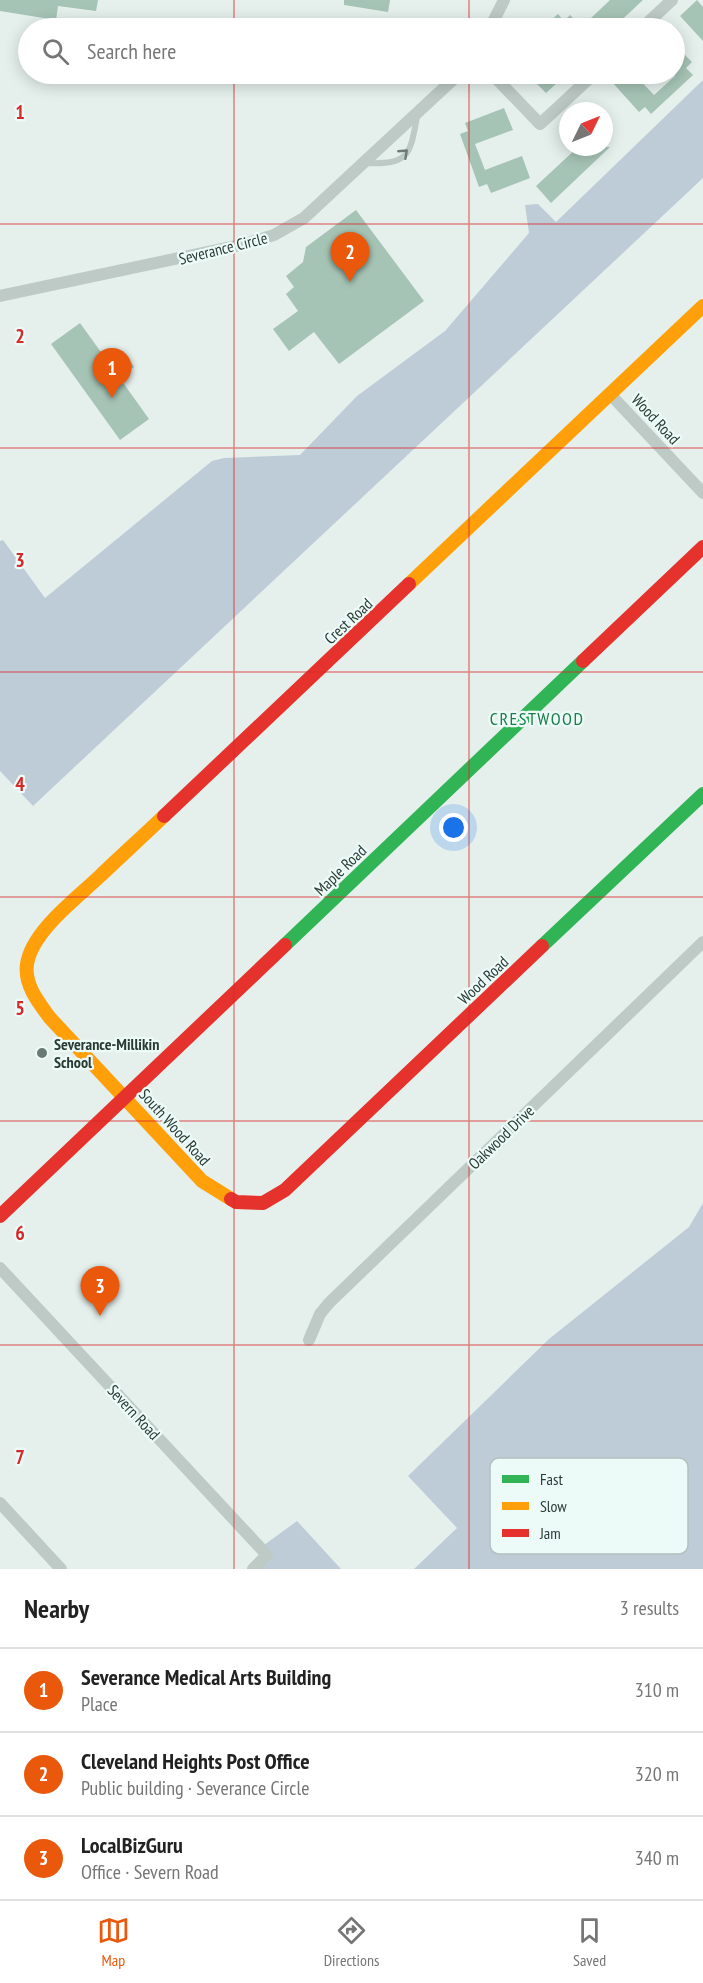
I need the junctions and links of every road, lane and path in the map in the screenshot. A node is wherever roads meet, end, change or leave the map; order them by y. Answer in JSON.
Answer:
{"nodes":[{"id":1,"x":504,"y":0,"type":"edge"},
{"id":2,"x":672,"y":0,"type":"edge"},
{"id":3,"x":495,"y":18,"type":"edge"},
{"id":4,"x":653,"y":18,"type":"edge"},
{"id":5,"x":449,"y":84,"type":"edge"},
{"id":6,"x":502,"y":84,"type":"edge"},
{"id":7,"x":583,"y":84,"type":"edge"},
{"id":8,"x":417,"y":115,"type":"junction"},
{"id":9,"x":365,"y":163,"type":"junction"},
{"id":10,"x":0,"y":296,"type":"edge"},
{"id":11,"x":703,"y":306,"type":"edge"},
{"id":12,"x":610,"y":394,"type":"junction"},
{"id":13,"x":703,"y":494,"type":"edge"},
{"id":14,"x":703,"y":548,"type":"edge"},
{"id":15,"x":703,"y":794,"type":"edge"},
{"id":16,"x":703,"y":942,"type":"edge"},
{"id":17,"x":27,"y":966,"type":"joint"},
{"id":18,"x":125,"y":1097,"type":"junction"},
{"id":19,"x":285,"y":1190,"type":"joint"},
{"id":20,"x":0,"y":1216,"type":"edge"},
{"id":21,"x":0,"y":1268,"type":"edge"},
{"id":22,"x":309,"y":1340,"type":"dead end"},
{"id":23,"x":0,"y":1503,"type":"edge"},
{"id":24,"x":61,"y":1569,"type":"edge"},
{"id":25,"x":253,"y":1569,"type":"edge"}],
"edges":[{"from":1,"to":3,"type":"street"},
{"from":2,"to":4,"type":"street"},
{"from":5,"to":8,"type":"street","name":"Severance Circle"},
{"from":6,"to":7,"type":"street"},
{"from":8,"to":9,"type":"street","name":"Severance Circle"},
{"from":9,"to":8,"type":"lane","one_way":true},
{"from":9,"to":10,"type":"street","name":"Severance Circle"},
{"from":11,"to":12,"type":"street","name":"Crest Road"},
{"from":12,"to":13,"type":"street","name":"Wood Road"},
{"from":12,"to":17,"type":"street","name":"Crest Road"},
{"from":14,"to":18,"type":"street","name":"Maple Road"},
{"from":15,"to":19,"type":"street","name":"Wood Road"},
{"from":16,"to":22,"type":"street","name":"Oakwood Drive"},
{"from":17,"to":18,"type":"street","name":"South Wood Road"},
{"from":18,"to":19,"type":"street","name":"South Wood Road"},
{"from":18,"to":20,"type":"street","name":"Maple Road"},
{"from":21,"to":25,"type":"street","name":"Severn Road"},
{"from":23,"to":24,"type":"street"}]}
